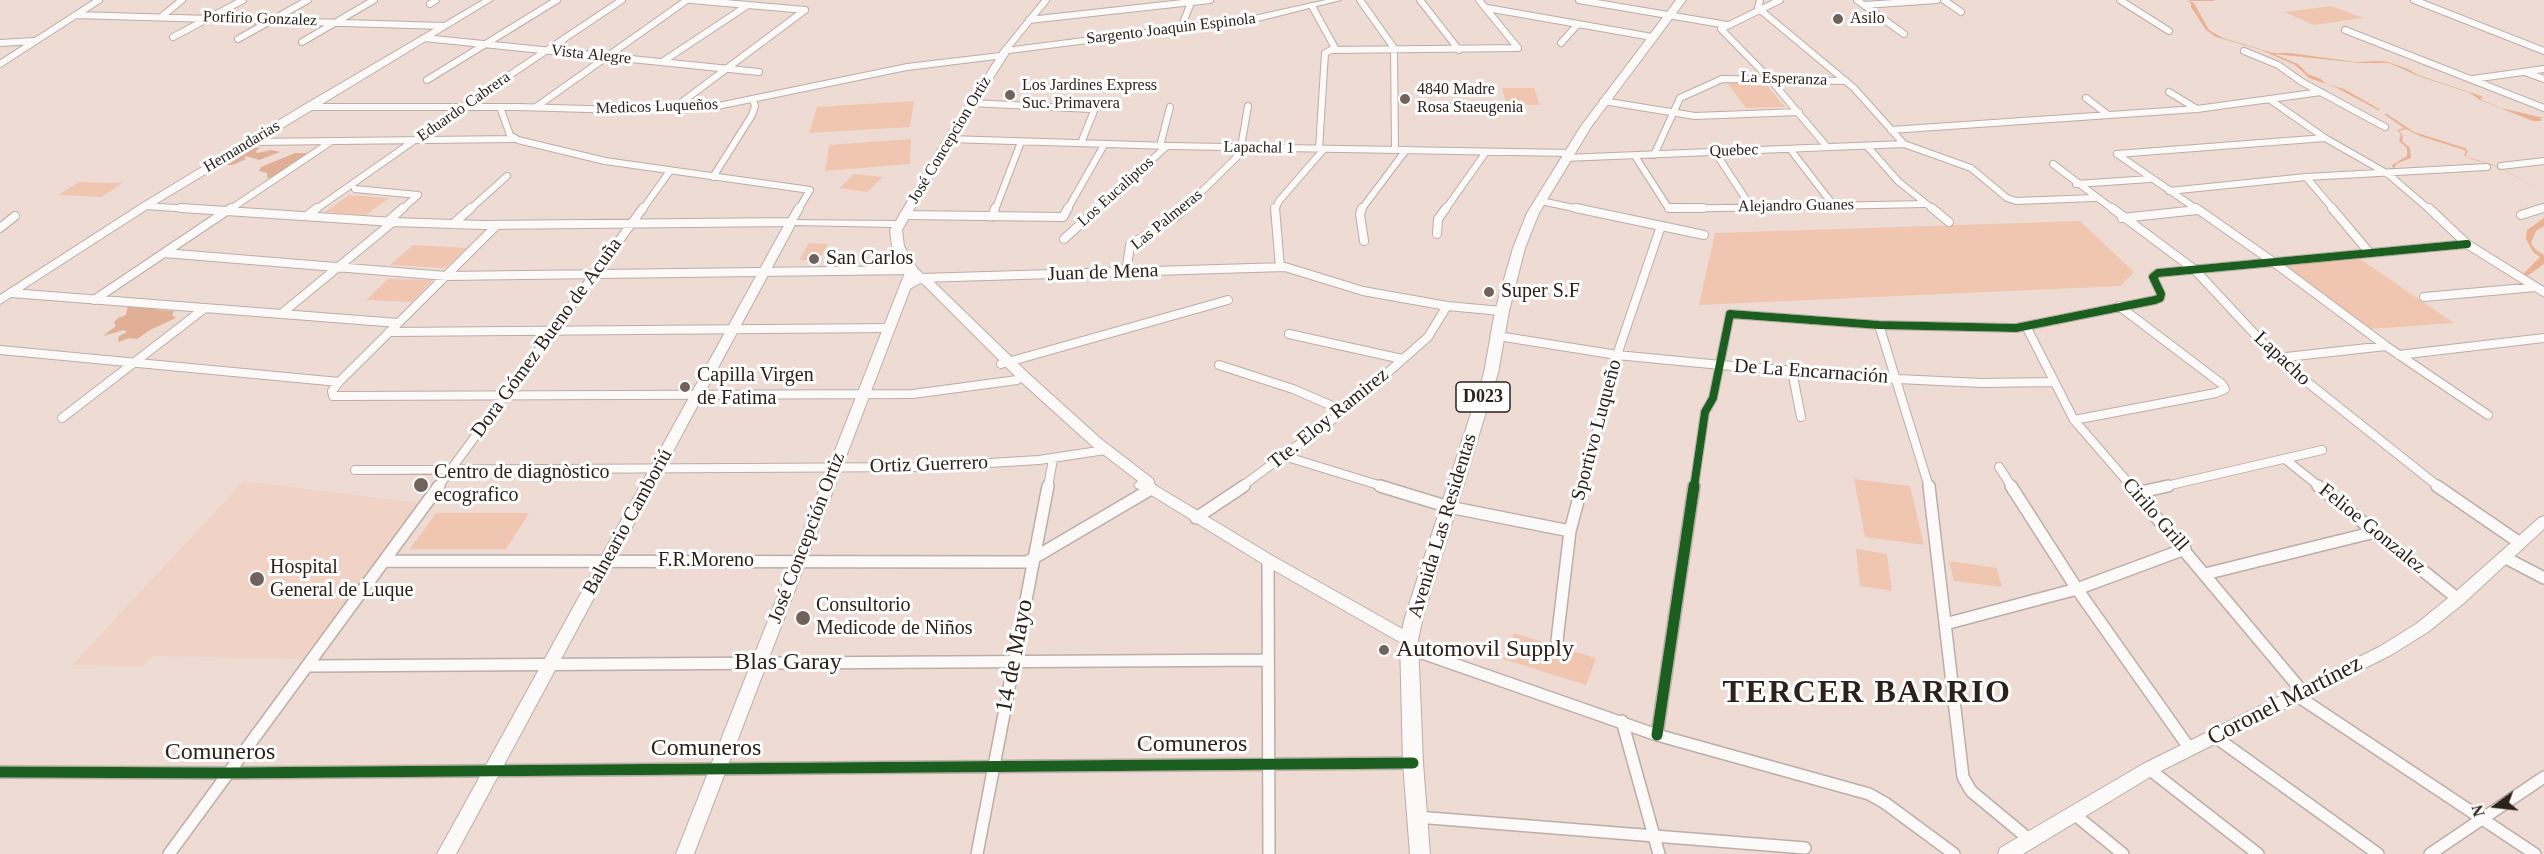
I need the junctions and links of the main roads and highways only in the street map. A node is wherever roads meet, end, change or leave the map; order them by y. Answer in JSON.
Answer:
{"nodes":[{"id":1,"x":1681,"y":0,"type":"edge"},
{"id":2,"x":1420,"y":854,"type":"edge"}],
"edges":[{"from":1,"to":2,"type":"main road","name":"Avenida Las Residentas","number":"D023"}]}
